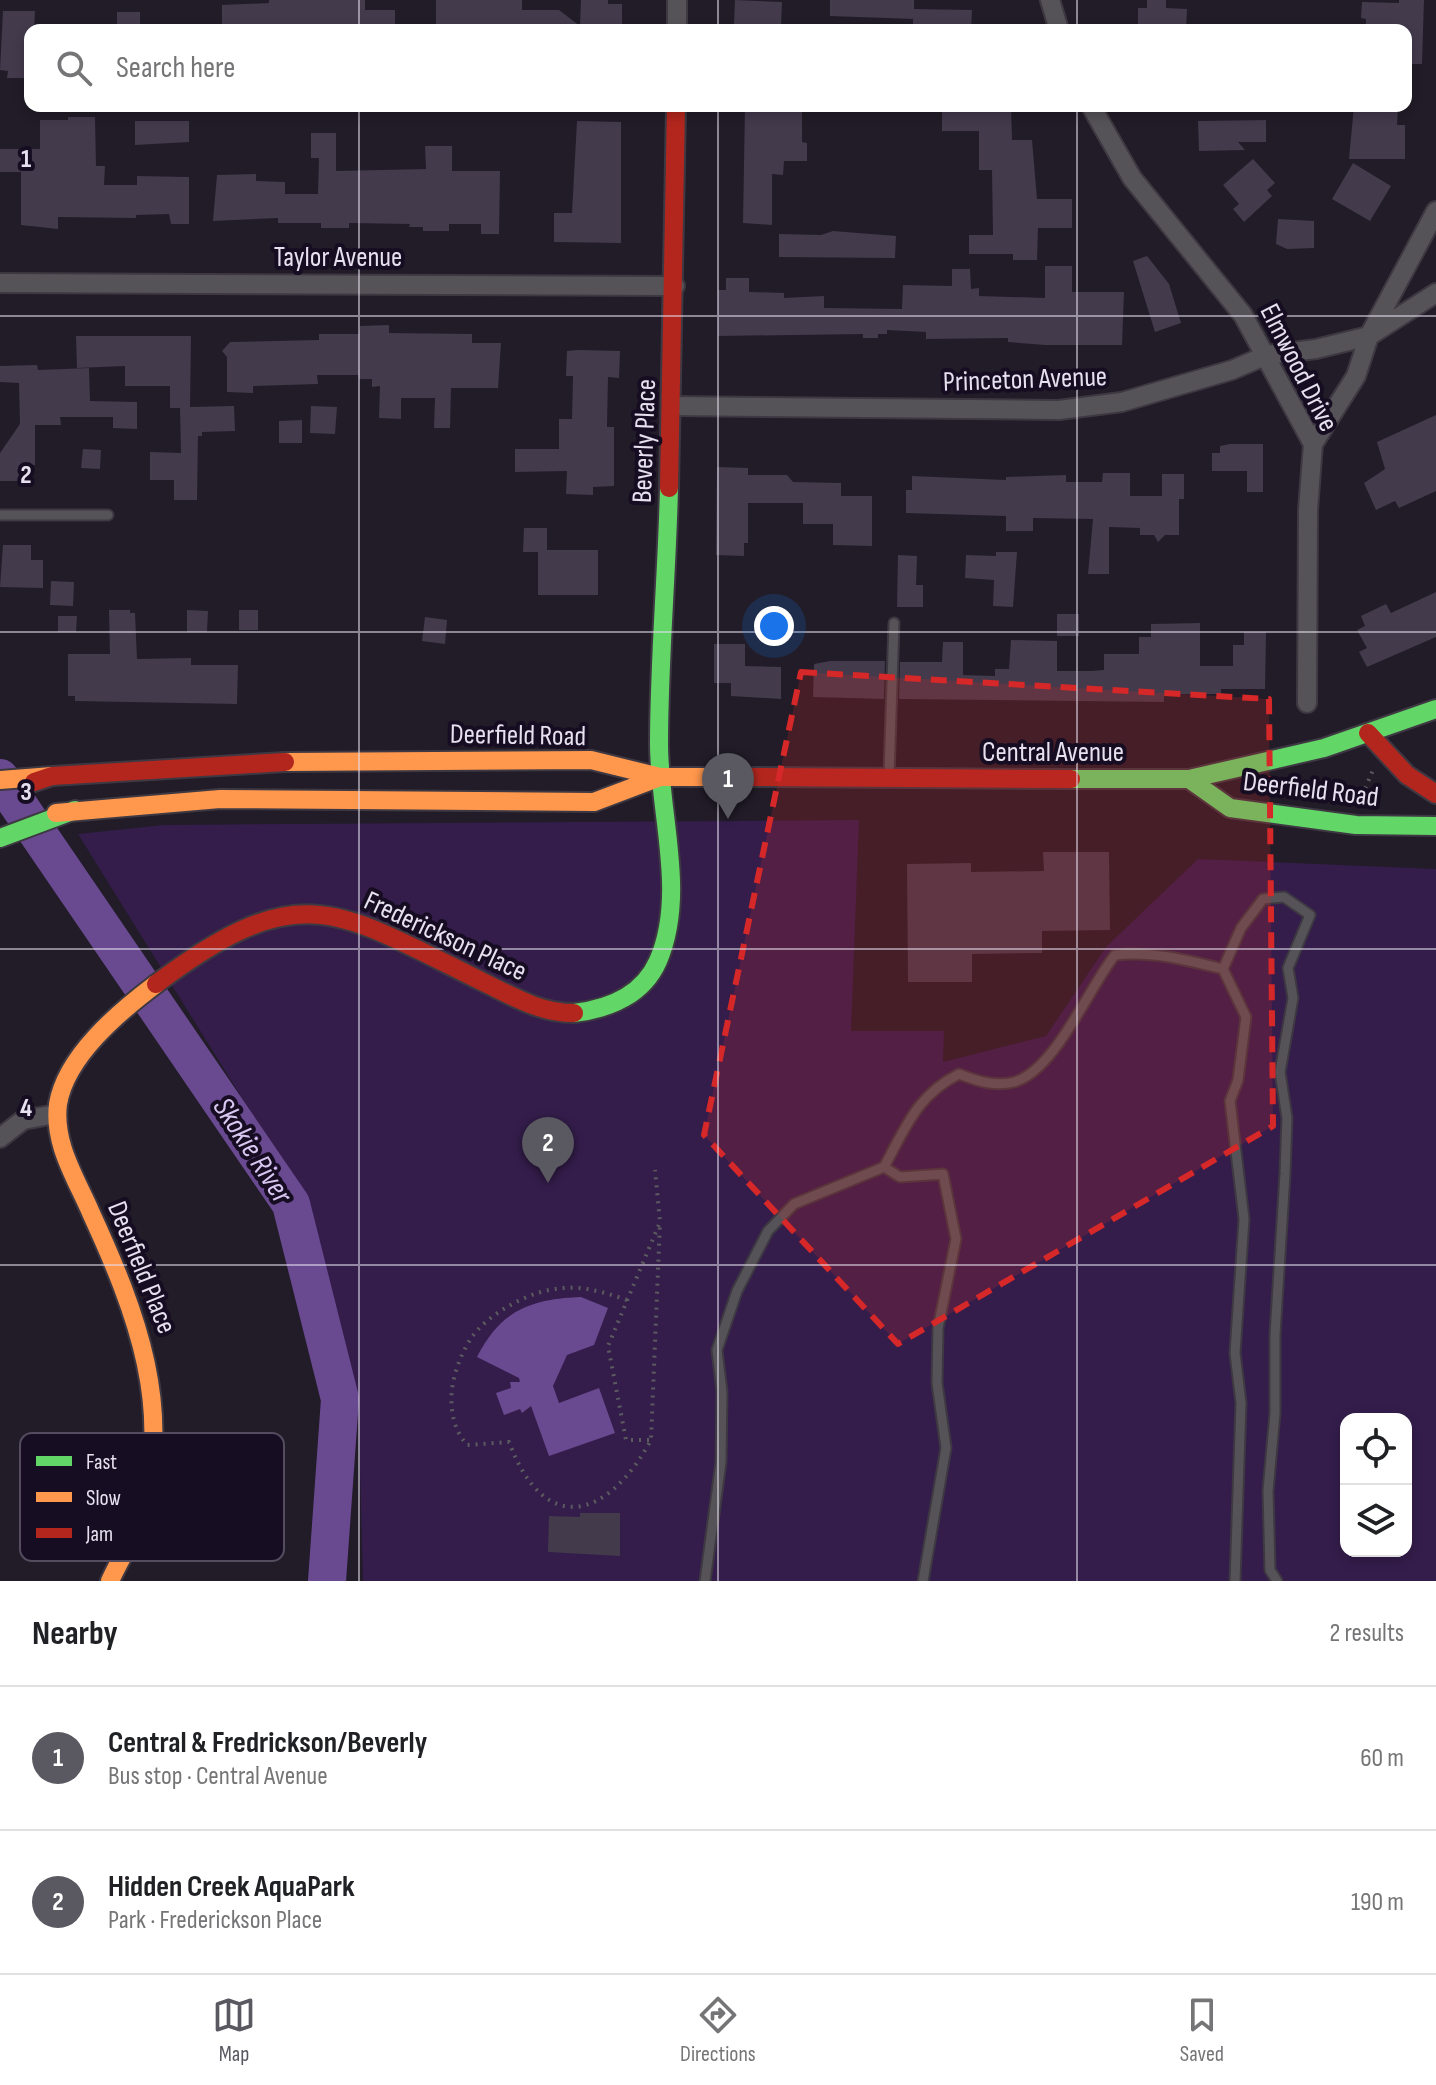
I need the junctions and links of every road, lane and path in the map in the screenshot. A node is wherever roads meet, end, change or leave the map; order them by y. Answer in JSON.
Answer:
{"nodes":[{"id":1,"x":677,"y":0,"type":"edge"},
{"id":2,"x":1050,"y":0,"type":"edge"},
{"id":3,"x":677,"y":24,"type":"edge"},
{"id":4,"x":1057,"y":24,"type":"edge"},
{"id":5,"x":676,"y":112,"type":"edge"},
{"id":6,"x":1094,"y":112,"type":"edge"},
{"id":7,"x":1436,"y":211,"type":"edge"},
{"id":8,"x":0,"y":283,"type":"edge"},
{"id":9,"x":675,"y":286,"type":"junction"},
{"id":10,"x":1436,"y":293,"type":"edge"},
{"id":11,"x":1369,"y":336,"type":"junction"},
{"id":12,"x":1267,"y":355,"type":"junction"},
{"id":13,"x":673,"y":406,"type":"junction"},
{"id":14,"x":1313,"y":444,"type":"junction"},
{"id":15,"x":0,"y":515,"type":"edge"},
{"id":16,"x":108,"y":515,"type":"dead end"},
{"id":17,"x":894,"y":623,"type":"dead end"},
{"id":18,"x":1307,"y":703,"type":"dead end"},
{"id":19,"x":1436,"y":709,"type":"edge"},
{"id":20,"x":1368,"y":733,"type":"junction"},
{"id":21,"x":1376,"y":766,"type":"dead end"},
{"id":22,"x":52,"y":776,"type":"junction"},
{"id":23,"x":660,"y":777,"type":"junction"},
{"id":24,"x":889,"y":779,"type":"junction"},
{"id":25,"x":1189,"y":779,"type":"junction"},
{"id":26,"x":0,"y":780,"type":"edge"},
{"id":27,"x":0,"y":793,"type":"edge"},
{"id":28,"x":1436,"y":794,"type":"edge"},
{"id":29,"x":1357,"y":810,"type":"dead end"},
{"id":30,"x":1436,"y":826,"type":"edge"},
{"id":31,"x":5,"y":830,"type":"edge"},
{"id":32,"x":1223,"y":969,"type":"junction"},
{"id":33,"x":56,"y":1114,"type":"junction"},
{"id":34,"x":0,"y":1138,"type":"edge"},
{"id":35,"x":884,"y":1167,"type":"junction"},
{"id":36,"x":655,"y":1170,"type":"dead end"},
{"id":37,"x":660,"y":1222,"type":"junction"},
{"id":38,"x":627,"y":1300,"type":"junction"},
{"id":39,"x":154,"y":1433,"type":"edge"},
{"id":40,"x":651,"y":1440,"type":"junction"},
{"id":41,"x":121,"y":1561,"type":"edge"},
{"id":42,"x":110,"y":1581,"type":"edge"},
{"id":43,"x":705,"y":1581,"type":"edge"},
{"id":44,"x":923,"y":1581,"type":"edge"},
{"id":45,"x":1235,"y":1581,"type":"edge"},
{"id":46,"x":1277,"y":1581,"type":"edge"}],
"edges":[{"from":1,"to":3,"type":"street"},
{"from":2,"to":4,"type":"street"},
{"from":5,"to":9,"type":"main road","name":"Beverly Place"},
{"from":6,"to":12,"type":"street","name":"Elmwood Drive"},
{"from":7,"to":11,"type":"street"},
{"from":8,"to":9,"type":"street","name":"Taylor Avenue"},
{"from":9,"to":13,"type":"main road","name":"Beverly Place"},
{"from":10,"to":11,"type":"street","name":"Princeton Avenue"},
{"from":11,"to":12,"type":"street","name":"Princeton Avenue"},
{"from":11,"to":14,"type":"street"},
{"from":12,"to":13,"type":"street","name":"Princeton Avenue"},
{"from":12,"to":14,"type":"street","name":"Elmwood Drive"},
{"from":13,"to":23,"type":"main road","name":"Beverly Place"},
{"from":14,"to":18,"type":"street","name":"Elmwood Drive"},
{"from":15,"to":16,"type":"lane"},
{"from":17,"to":24,"type":"lane"},
{"from":19,"to":20,"type":"main road","name":"Central Avenue"},
{"from":20,"to":25,"type":"main road","name":"Central Avenue"},
{"from":20,"to":28,"type":"main road","name":"Deerfield Road"},
{"from":21,"to":29,"type":"path"},
{"from":22,"to":23,"type":"main road","name":"Deerfield Road"},
{"from":22,"to":26,"type":"main road"},
{"from":22,"to":27,"type":"main road","name":"Deerfield Road"},
{"from":23,"to":24,"type":"main road","name":"Central Avenue"},
{"from":23,"to":31,"type":"main road"},
{"from":23,"to":33,"type":"main road","name":"Frederickson Place"},
{"from":24,"to":25,"type":"main road","name":"Central Avenue"},
{"from":25,"to":30,"type":"main road","name":"Deerfield Road"},
{"from":32,"to":35,"type":"lane"},
{"from":32,"to":45,"type":"lane"},
{"from":32,"to":46,"type":"lane"},
{"from":33,"to":34,"type":"street"},
{"from":33,"to":39,"type":"main road","name":"Deerfield Place"},
{"from":35,"to":43,"type":"lane"},
{"from":35,"to":44,"type":"lane"},
{"from":36,"to":37,"type":"path"},
{"from":37,"to":38,"type":"path"},
{"from":37,"to":40,"type":"path"},
{"from":38,"to":40,"type":"path"},
{"from":38,"to":40,"type":"path"},
{"from":41,"to":42,"type":"main road","name":"Deerfield Place"}]}
